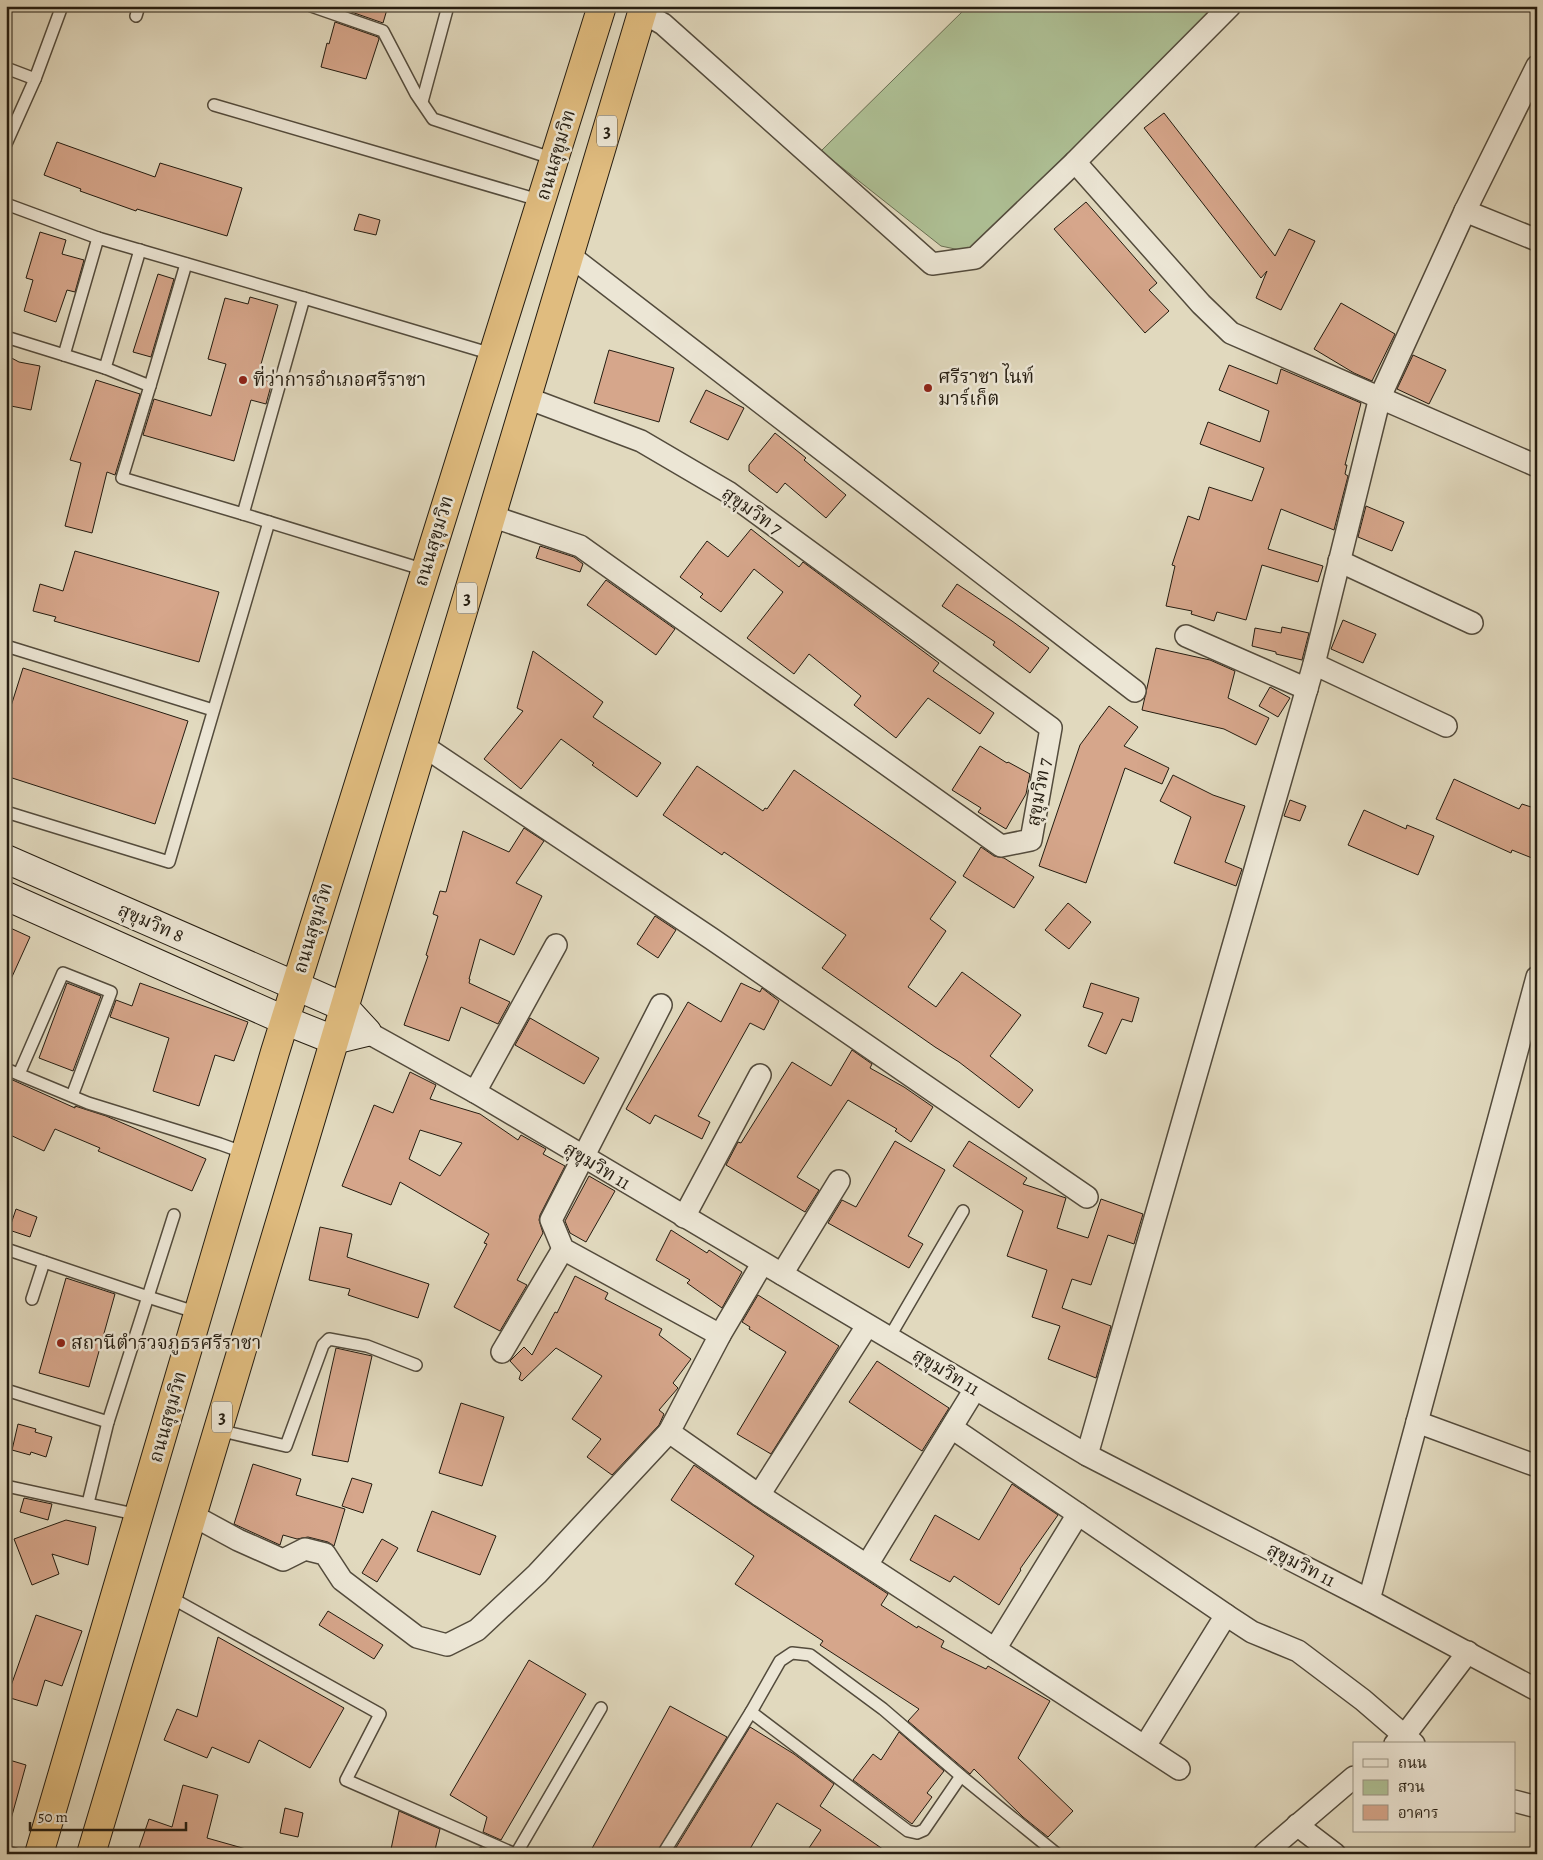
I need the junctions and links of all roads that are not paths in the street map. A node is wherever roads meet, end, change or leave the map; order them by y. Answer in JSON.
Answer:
{"nodes":[{"id":1,"x":62,"y":6,"type":"edge"},
{"id":2,"x":311,"y":6,"type":"edge"},
{"id":3,"x":448,"y":6,"type":"edge"},
{"id":4,"x":602,"y":6,"type":"edge"},
{"id":5,"x":1230,"y":6,"type":"edge"},
{"id":6,"x":643,"y":9,"type":"edge"},
{"id":7,"x":1537,"y":66,"type":"edge"},
{"id":8,"x":6,"y":68,"type":"edge"},
{"id":9,"x":35,"y":79,"type":"junction"},
{"id":10,"x":422,"y":102,"type":"junction"},
{"id":11,"x":214,"y":105,"type":"dead end"},
{"id":12,"x":6,"y":144,"type":"edge"},
{"id":13,"x":554,"y":159,"type":"junction"},
{"id":14,"x":1075,"y":162,"type":"junction"},
{"id":15,"x":542,"y":200,"type":"junction"},
{"id":16,"x":6,"y":204,"type":"edge"},
{"id":17,"x":1465,"y":211,"type":"junction"},
{"id":18,"x":98,"y":238,"type":"junction"},
{"id":19,"x":1537,"y":240,"type":"edge"},
{"id":20,"x":140,"y":250,"type":"junction"},
{"id":21,"x":569,"y":255,"type":"junction"},
{"id":22,"x":186,"y":264,"type":"junction"},
{"id":23,"x":304,"y":298,"type":"junction"},
{"id":24,"x":6,"y":337,"type":"edge"},
{"id":25,"x":64,"y":354,"type":"junction"},
{"id":26,"x":492,"y":354,"type":"junction"},
{"id":27,"x":105,"y":368,"type":"junction"},
{"id":28,"x":150,"y":386,"type":"junction"},
{"id":29,"x":1380,"y":396,"type":"junction"},
{"id":30,"x":526,"y":398,"type":"junction"},
{"id":31,"x":1537,"y":466,"type":"edge"},
{"id":32,"x":243,"y":514,"type":"junction"},
{"id":33,"x":491,"y":516,"type":"junction"},
{"id":34,"x":269,"y":522,"type":"junction"},
{"id":35,"x":1339,"y":562,"type":"junction"},
{"id":36,"x":425,"y":570,"type":"junction"},
{"id":37,"x":1472,"y":623,"type":"dead end"},
{"id":38,"x":1186,"y":636,"type":"dead end"},
{"id":39,"x":6,"y":646,"type":"edge"},
{"id":40,"x":1314,"y":664,"type":"junction"},
{"id":41,"x":1307,"y":688,"type":"junction"},
{"id":42,"x":1135,"y":691,"type":"dead end"},
{"id":43,"x":213,"y":710,"type":"junction"},
{"id":44,"x":1446,"y":726,"type":"dead end"},
{"id":45,"x":422,"y":745,"type":"junction"},
{"id":46,"x":6,"y":812,"type":"edge"},
{"id":47,"x":6,"y":859,"type":"edge"},
{"id":48,"x":6,"y":896,"type":"edge"},
{"id":49,"x":556,"y":946,"type":"dead end"},
{"id":50,"x":1537,"y":977,"type":"edge"},
{"id":51,"x":295,"y":986,"type":"junction"},
{"id":52,"x":661,"y":1005,"type":"dead end"},
{"id":53,"x":344,"y":1007,"type":"junction"},
{"id":54,"x":284,"y":1020,"type":"junction"},
{"id":55,"x":367,"y":1032,"type":"junction"},
{"id":56,"x":334,"y":1040,"type":"junction"},
{"id":57,"x":6,"y":1069,"type":"edge"},
{"id":58,"x":19,"y":1074,"type":"junction"},
{"id":59,"x":760,"y":1075,"type":"dead end"},
{"id":60,"x":474,"y":1092,"type":"junction"},
{"id":61,"x":72,"y":1096,"type":"junction"},
{"id":62,"x":245,"y":1153,"type":"junction"},
{"id":63,"x":583,"y":1157,"type":"junction"},
{"id":64,"x":839,"y":1181,"type":"dead end"},
{"id":65,"x":1088,"y":1197,"type":"dead end"},
{"id":66,"x":963,"y":1211,"type":"dead end"},
{"id":67,"x":174,"y":1215,"type":"dead end"},
{"id":68,"x":684,"y":1217,"type":"junction"},
{"id":69,"x":6,"y":1249,"type":"edge"},
{"id":70,"x":562,"y":1250,"type":"junction"},
{"id":71,"x":44,"y":1262,"type":"junction"},
{"id":72,"x":762,"y":1264,"type":"junction"},
{"id":73,"x":782,"y":1274,"type":"junction"},
{"id":74,"x":148,"y":1298,"type":"junction"},
{"id":75,"x":32,"y":1299,"type":"dead end"},
{"id":76,"x":198,"y":1313,"type":"junction"},
{"id":77,"x":867,"y":1326,"type":"junction"},
{"id":78,"x":720,"y":1335,"type":"junction"},
{"id":79,"x":889,"y":1338,"type":"junction"},
{"id":80,"x":502,"y":1352,"type":"dead end"},
{"id":81,"x":416,"y":1365,"type":"dead end"},
{"id":82,"x":975,"y":1389,"type":"junction"},
{"id":83,"x":6,"y":1390,"type":"edge"},
{"id":84,"x":108,"y":1422,"type":"junction"},
{"id":85,"x":1417,"y":1422,"type":"junction"},
{"id":86,"x":952,"y":1428,"type":"junction"},
{"id":87,"x":218,"y":1430,"type":"junction"},
{"id":88,"x":669,"y":1432,"type":"junction"},
{"id":89,"x":1087,"y":1455,"type":"junction"},
{"id":90,"x":1537,"y":1466,"type":"edge"},
{"id":91,"x":6,"y":1486,"type":"edge"},
{"id":92,"x":759,"y":1495,"type":"junction"},
{"id":93,"x":88,"y":1504,"type":"junction"},
{"id":94,"x":1078,"y":1514,"type":"junction"},
{"id":95,"x":138,"y":1515,"type":"junction"},
{"id":96,"x":192,"y":1515,"type":"junction"},
{"id":97,"x":867,"y":1565,"type":"junction"},
{"id":98,"x":168,"y":1596,"type":"junction"},
{"id":99,"x":1369,"y":1600,"type":"junction"},
{"id":100,"x":1226,"y":1615,"type":"junction"},
{"id":101,"x":995,"y":1649,"type":"junction"},
{"id":102,"x":1468,"y":1652,"type":"junction"},
{"id":103,"x":1537,"y":1690,"type":"edge"},
{"id":104,"x":601,"y":1708,"type":"dead end"},
{"id":105,"x":751,"y":1712,"type":"junction"},
{"id":106,"x":1405,"y":1741,"type":"edge"},
{"id":107,"x":1145,"y":1746,"type":"junction"},
{"id":108,"x":1179,"y":1769,"type":"dead end"},
{"id":109,"x":961,"y":1776,"type":"junction"},
{"id":110,"x":1353,"y":1778,"type":"edge"},
{"id":111,"x":1516,"y":1802,"type":"edge"},
{"id":112,"x":1537,"y":1807,"type":"edge"},
{"id":113,"x":1297,"y":1825,"type":"junction"},
{"id":114,"x":6,"y":1852,"type":"edge"},
{"id":115,"x":92,"y":1853,"type":"edge"},
{"id":116,"x":15,"y":1854,"type":"edge"},
{"id":117,"x":39,"y":1854,"type":"edge"},
{"id":118,"x":515,"y":1854,"type":"edge"},
{"id":119,"x":662,"y":1854,"type":"edge"},
{"id":120,"x":1057,"y":1854,"type":"edge"},
{"id":121,"x":1264,"y":1854,"type":"edge"},
{"id":122,"x":1335,"y":1854,"type":"edge"}],
"edges":[{"from":1,"to":9,"type":"lane"},
{"from":2,"to":10,"type":"lane"},
{"from":3,"to":10,"type":"lane"},
{"from":4,"to":13,"type":"highway","name":"ถนนสุขุมวิท","number":"3"},
{"from":5,"to":14,"type":"street"},
{"from":6,"to":14,"type":"street"},
{"from":6,"to":21,"type":"highway","number":"3"},
{"from":7,"to":17,"type":"street"},
{"from":8,"to":9,"type":"lane"},
{"from":9,"to":12,"type":"lane"},
{"from":10,"to":13,"type":"lane"},
{"from":11,"to":15,"type":"lane"},
{"from":13,"to":15,"type":"highway","name":"ถนนสุขุมวิท","number":"3"},
{"from":14,"to":29,"type":"street"},
{"from":15,"to":26,"type":"highway","name":"ถนนสุขุมวิท","number":"3"},
{"from":16,"to":18,"type":"lane"},
{"from":17,"to":19,"type":"street"},
{"from":17,"to":29,"type":"street"},
{"from":18,"to":20,"type":"lane"},
{"from":18,"to":25,"type":"lane"},
{"from":20,"to":22,"type":"lane"},
{"from":20,"to":27,"type":"lane"},
{"from":21,"to":30,"type":"highway","number":"3"},
{"from":21,"to":42,"type":"street"},
{"from":22,"to":23,"type":"lane"},
{"from":22,"to":28,"type":"lane"},
{"from":23,"to":26,"type":"lane"},
{"from":23,"to":32,"type":"lane"},
{"from":24,"to":25,"type":"lane"},
{"from":25,"to":27,"type":"lane"},
{"from":26,"to":36,"type":"highway","name":"ถนนสุขุมวิท","number":"3"},
{"from":27,"to":28,"type":"lane"},
{"from":28,"to":32,"type":"lane"},
{"from":29,"to":31,"type":"street"},
{"from":29,"to":35,"type":"street"},
{"from":30,"to":33,"type":"highway","number":"3"},
{"from":30,"to":33,"type":"street","name":"สุขุมวิท 7"},
{"from":32,"to":34,"type":"lane"},
{"from":33,"to":45,"type":"highway","number":"3"},
{"from":34,"to":36,"type":"lane"},
{"from":34,"to":43,"type":"lane"},
{"from":35,"to":37,"type":"street"},
{"from":35,"to":40,"type":"street"},
{"from":36,"to":51,"type":"highway","name":"ถนนสุขุมวิท","number":"3"},
{"from":38,"to":41,"type":"street"},
{"from":39,"to":43,"type":"lane"},
{"from":40,"to":41,"type":"street"},
{"from":40,"to":44,"type":"street"},
{"from":41,"to":89,"type":"street"},
{"from":43,"to":46,"type":"lane"},
{"from":45,"to":53,"type":"highway","number":"3"},
{"from":45,"to":65,"type":"street"},
{"from":47,"to":51,"type":"main road","name":"สุขุมวิท 8"},
{"from":48,"to":54,"type":"main road","name":"สุขุมวิท 8"},
{"from":49,"to":60,"type":"street"},
{"from":50,"to":85,"type":"street"},
{"from":51,"to":53,"type":"main road","name":"สุขุมวิท 11"},
{"from":51,"to":54,"type":"highway","name":"ถนนสุขุมวิท","number":"3"},
{"from":52,"to":63,"type":"street"},
{"from":53,"to":55,"type":"main road","name":"สุขุมวิท 11"},
{"from":53,"to":56,"type":"highway","number":"3"},
{"from":54,"to":56,"type":"main road"},
{"from":54,"to":62,"type":"highway","name":"ถนนสุขุมวิท","number":"3"},
{"from":55,"to":56,"type":"main road"},
{"from":55,"to":60,"type":"street","name":"สุขุมวิท 11"},
{"from":56,"to":87,"type":"highway","number":"3"},
{"from":57,"to":58,"type":"lane"},
{"from":58,"to":61,"type":"lane"},
{"from":58,"to":61,"type":"lane"},
{"from":59,"to":68,"type":"street"},
{"from":60,"to":63,"type":"street","name":"สุขุมวิท 11"},
{"from":61,"to":62,"type":"lane"},
{"from":62,"to":76,"type":"highway","name":"ถนนสุขุมวิท","number":"3"},
{"from":63,"to":68,"type":"street","name":"สุขุมวิท 11"},
{"from":63,"to":70,"type":"street"},
{"from":64,"to":73,"type":"street"},
{"from":66,"to":79,"type":"lane"},
{"from":67,"to":74,"type":"lane"},
{"from":68,"to":72,"type":"street","name":"สุขุมวิท 11"},
{"from":69,"to":71,"type":"lane"},
{"from":70,"to":78,"type":"street"},
{"from":70,"to":80,"type":"street"},
{"from":71,"to":74,"type":"lane"},
{"from":71,"to":75,"type":"lane"},
{"from":72,"to":73,"type":"street","name":"สุขุมวิท 11"},
{"from":72,"to":78,"type":"street"},
{"from":73,"to":77,"type":"street","name":"สุขุมวิท 11"},
{"from":74,"to":76,"type":"lane"},
{"from":74,"to":84,"type":"lane"},
{"from":76,"to":95,"type":"highway","name":"ถนนสุขุมวิท","number":"3"},
{"from":77,"to":79,"type":"street","name":"สุขุมวิท 11"},
{"from":77,"to":92,"type":"street"},
{"from":78,"to":88,"type":"street"},
{"from":79,"to":82,"type":"street","name":"สุขุมวิท 11"},
{"from":81,"to":87,"type":"lane"},
{"from":82,"to":86,"type":"street"},
{"from":82,"to":89,"type":"street","name":"สุขุมวิท 11"},
{"from":83,"to":84,"type":"lane"},
{"from":84,"to":93,"type":"lane"},
{"from":85,"to":90,"type":"street"},
{"from":85,"to":99,"type":"street"},
{"from":86,"to":94,"type":"street"},
{"from":86,"to":97,"type":"street"},
{"from":87,"to":96,"type":"highway","number":"3"},
{"from":88,"to":92,"type":"street"},
{"from":88,"to":96,"type":"street"},
{"from":89,"to":99,"type":"street","name":"สุขุมวิท 11"},
{"from":91,"to":93,"type":"lane"},
{"from":92,"to":97,"type":"street"},
{"from":93,"to":95,"type":"lane"},
{"from":94,"to":100,"type":"street"},
{"from":94,"to":101,"type":"street"},
{"from":95,"to":117,"type":"highway","name":"ถนนสุขุมวิท","number":"3"},
{"from":96,"to":98,"type":"highway","number":"3"},
{"from":97,"to":101,"type":"street"},
{"from":98,"to":115,"type":"highway","number":"3"},
{"from":98,"to":118,"type":"lane"},
{"from":99,"to":102,"type":"street","name":"สุขุมวิท 11"},
{"from":100,"to":106,"type":"street"},
{"from":100,"to":107,"type":"street"},
{"from":101,"to":107,"type":"street"},
{"from":102,"to":103,"type":"street","name":"สุขุมวิท 11"},
{"from":102,"to":106,"type":"street"},
{"from":104,"to":118,"type":"lane"},
{"from":105,"to":109,"type":"lane"},
{"from":105,"to":109,"type":"lane"},
{"from":105,"to":119,"type":"lane"},
{"from":107,"to":108,"type":"street"},
{"from":109,"to":120,"type":"lane"},
{"from":110,"to":113,"type":"street"},
{"from":111,"to":112,"type":"street"},
{"from":113,"to":121,"type":"street"},
{"from":113,"to":122,"type":"street"},
{"from":114,"to":116,"type":"lane"}]}
